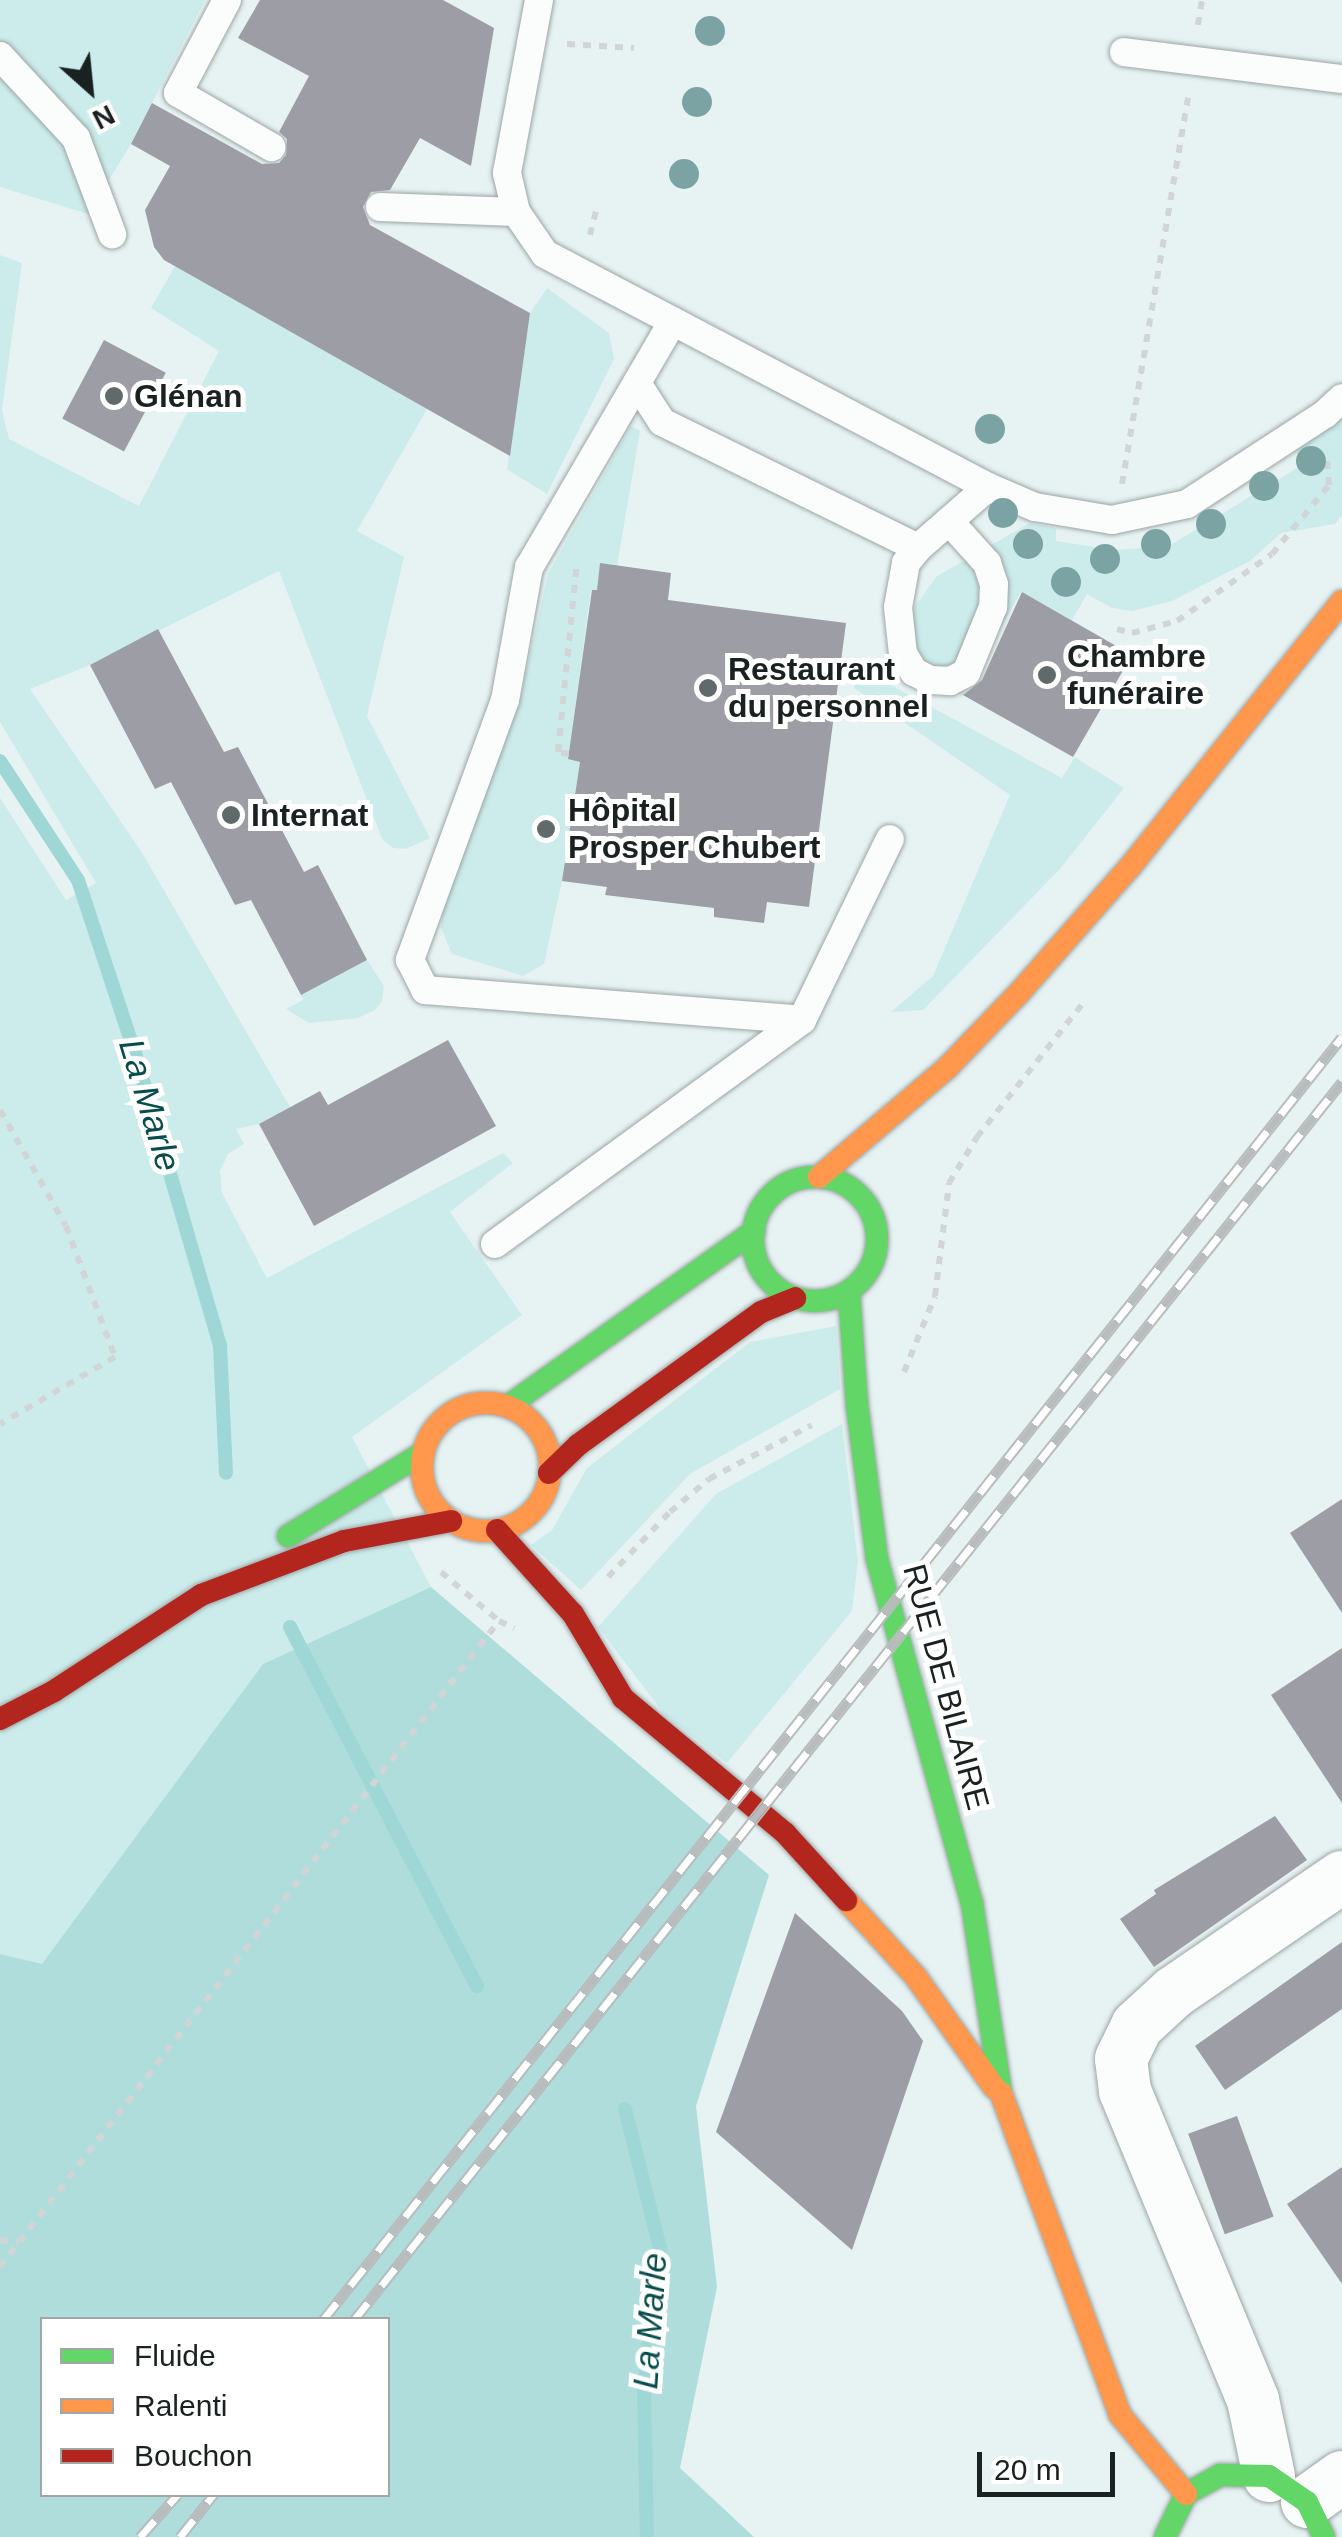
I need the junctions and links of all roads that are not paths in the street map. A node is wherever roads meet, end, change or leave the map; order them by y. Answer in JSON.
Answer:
{"nodes":[{"id":1,"x":227,"y":0,"type":"edge"},
{"id":2,"x":538,"y":0,"type":"edge"},
{"id":3,"x":1124,"y":52,"type":"dead end"},
{"id":4,"x":0,"y":56,"type":"edge"},
{"id":5,"x":1342,"y":78,"type":"edge"},
{"id":6,"x":271,"y":148,"type":"dead end"},
{"id":7,"x":380,"y":208,"type":"dead end"},
{"id":8,"x":516,"y":212,"type":"junction"},
{"id":9,"x":112,"y":234,"type":"dead end"},
{"id":10,"x":673,"y":321,"type":"junction"},
{"id":11,"x":637,"y":384,"type":"junction"},
{"id":12,"x":1334,"y":406,"type":"edge"},
{"id":13,"x":988,"y":487,"type":"junction"},
{"id":14,"x":949,"y":521,"type":"junction"},
{"id":15,"x":918,"y":548,"type":"junction"},
{"id":16,"x":1342,"y":602,"type":"edge"},
{"id":17,"x":890,"y":839,"type":"dead end"},
{"id":18,"x":802,"y":1020,"type":"junction"},
{"id":19,"x":947,"y":1068,"type":"junction"},
{"id":20,"x":904,"y":1135,"type":"dead end"},
{"id":21,"x":818,"y":1177,"type":"junction"},
{"id":22,"x":754,"y":1231,"type":"junction"},
{"id":23,"x":495,"y":1244,"type":"dead end"},
{"id":24,"x":849,"y":1292,"type":"junction"},
{"id":25,"x":795,"y":1298,"type":"junction"},
{"id":26,"x":508,"y":1406,"type":"junction"},
{"id":27,"x":422,"y":1453,"type":"junction"},
{"id":28,"x":550,"y":1473,"type":"junction"},
{"id":29,"x":451,"y":1521,"type":"junction"},
{"id":30,"x":498,"y":1530,"type":"junction"},
{"id":31,"x":200,"y":1594,"type":"junction"},
{"id":32,"x":0,"y":1718,"type":"edge"},
{"id":33,"x":1342,"y":1877,"type":"edge"},
{"id":34,"x":1002,"y":2097,"type":"junction"},
{"id":35,"x":1186,"y":2494,"type":"junction"},
{"id":36,"x":1310,"y":2498,"type":"edge"},
{"id":37,"x":1164,"y":2537,"type":"edge"}],
"edges":[{"from":1,"to":6,"type":"lane"},
{"from":2,"to":8,"type":"lane"},
{"from":3,"to":5,"type":"lane"},
{"from":4,"to":9,"type":"lane"},
{"from":7,"to":8,"type":"lane"},
{"from":8,"to":10,"type":"lane"},
{"from":10,"to":11,"type":"lane"},
{"from":10,"to":13,"type":"lane"},
{"from":11,"to":15,"type":"lane"},
{"from":11,"to":18,"type":"lane"},
{"from":12,"to":13,"type":"lane"},
{"from":13,"to":14,"type":"lane"},
{"from":14,"to":15,"type":"lane"},
{"from":14,"to":15,"type":"lane"},
{"from":16,"to":19,"type":"street"},
{"from":17,"to":18,"type":"lane"},
{"from":18,"to":23,"type":"lane"},
{"from":19,"to":20,"type":"street"},
{"from":19,"to":21,"type":"street"},
{"from":21,"to":22,"type":"street"},
{"from":21,"to":24,"type":"street"},
{"from":22,"to":25,"type":"street"},
{"from":22,"to":26,"type":"street"},
{"from":24,"to":25,"type":"street"},
{"from":24,"to":34,"type":"street","name":"RUE DE BILAIRE"},
{"from":25,"to":28,"type":"street"},
{"from":26,"to":27,"type":"street"},
{"from":26,"to":28,"type":"street"},
{"from":27,"to":29,"type":"street"},
{"from":27,"to":31,"type":"street"},
{"from":28,"to":30,"type":"street"},
{"from":29,"to":30,"type":"street"},
{"from":29,"to":31,"type":"street"},
{"from":30,"to":34,"type":"street","name":"RUE DE BILAIRE"},
{"from":31,"to":32,"type":"street"},
{"from":33,"to":36,"type":"street"},
{"from":34,"to":35,"type":"street","name":"RUE DE BILAIRE"},
{"from":35,"to":36,"type":"street"},
{"from":35,"to":37,"type":"street"}]}
